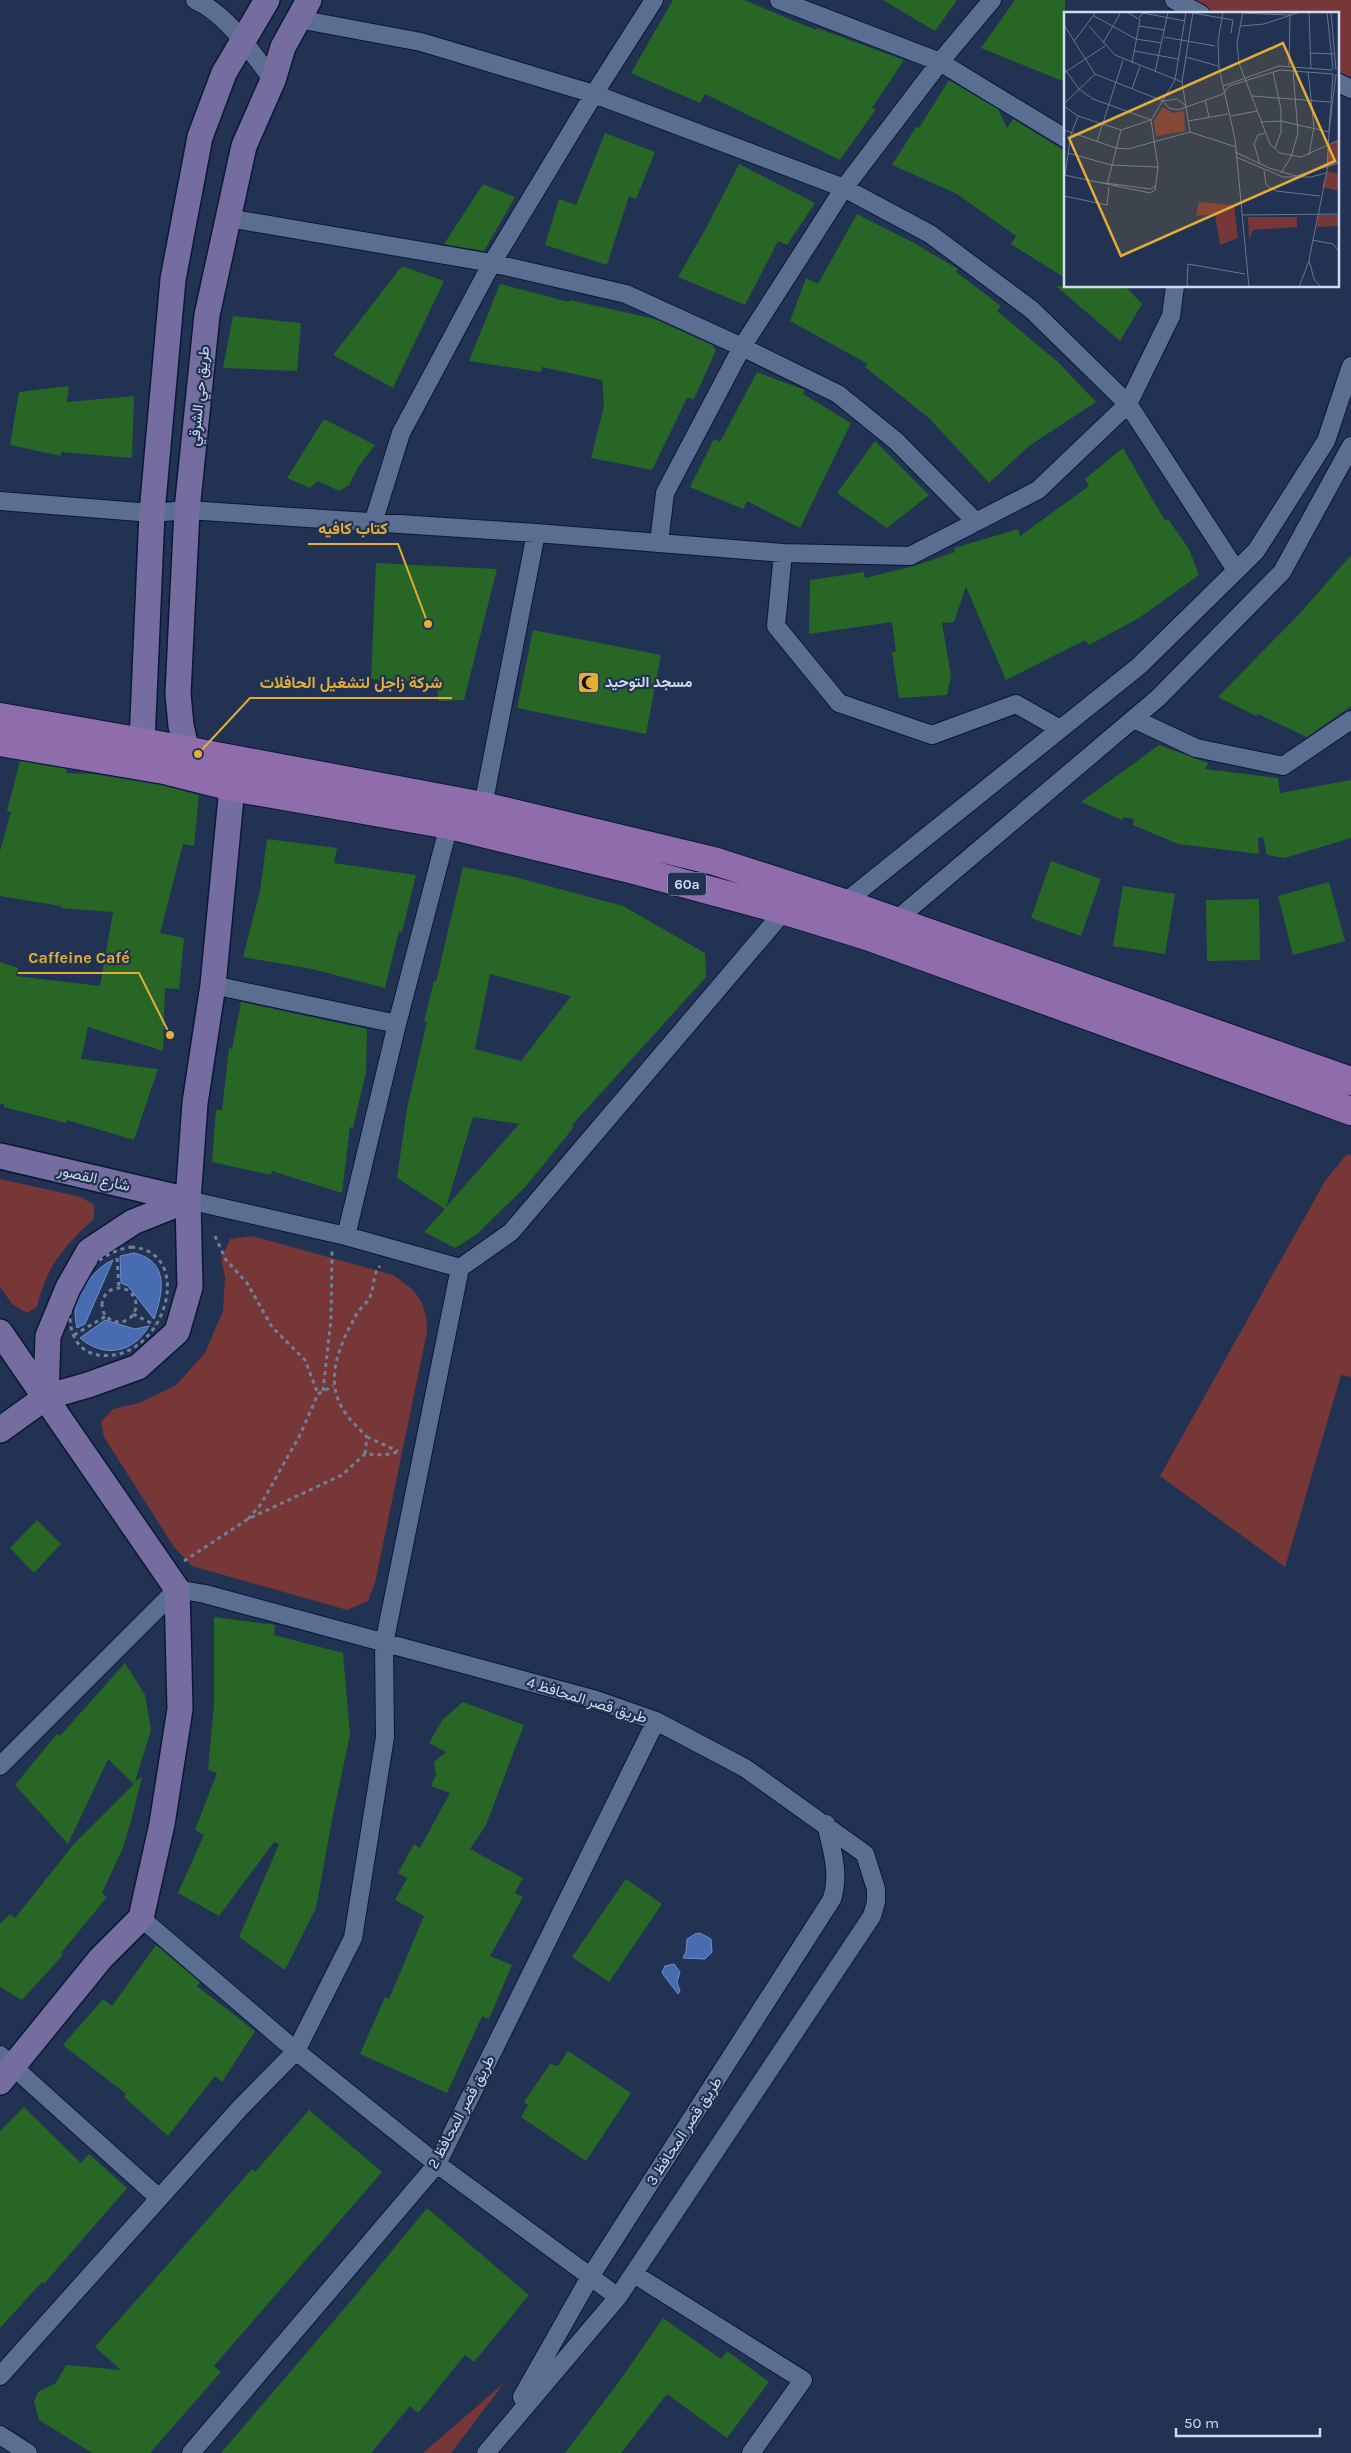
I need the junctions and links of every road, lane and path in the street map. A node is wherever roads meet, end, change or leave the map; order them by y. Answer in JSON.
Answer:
{"nodes":[{"id":1,"x":195,"y":0,"type":"edge"},
{"id":2,"x":266,"y":0,"type":"edge"},
{"id":3,"x":654,"y":0,"type":"edge"},
{"id":4,"x":779,"y":0,"type":"edge"},
{"id":5,"x":992,"y":0,"type":"edge"},
{"id":6,"x":1174,"y":0,"type":"edge"},
{"id":7,"x":304,"y":9,"type":"edge"},
{"id":8,"x":1197,"y":12,"type":"edge"},
{"id":9,"x":243,"y":40,"type":"junction"},
{"id":10,"x":940,"y":62,"type":"junction"},
{"id":11,"x":273,"y":80,"type":"junction"},
{"id":12,"x":1338,"y":82,"type":"edge"},
{"id":13,"x":1351,"y":89,"type":"edge"},
{"id":14,"x":594,"y":94,"type":"junction"},
{"id":15,"x":1064,"y":137,"type":"edge"},
{"id":16,"x":844,"y":188,"type":"junction"},
{"id":17,"x":228,"y":218,"type":"junction"},
{"id":18,"x":492,"y":263,"type":"junction"},
{"id":19,"x":1175,"y":288,"type":"edge"},
{"id":20,"x":742,"y":347,"type":"junction"},
{"id":21,"x":1351,"y":366,"type":"edge"},
{"id":22,"x":1128,"y":404,"type":"junction"},
{"id":23,"x":1351,"y":446,"type":"edge"},
{"id":24,"x":0,"y":501,"type":"edge"},
{"id":25,"x":187,"y":510,"type":"junction"},
{"id":26,"x":152,"y":513,"type":"junction"},
{"id":27,"x":976,"y":522,"type":"junction"},
{"id":28,"x":373,"y":524,"type":"junction"},
{"id":29,"x":536,"y":533,"type":"junction"},
{"id":30,"x":658,"y":543,"type":"junction"},
{"id":31,"x":783,"y":553,"type":"junction"},
{"id":32,"x":1236,"y":570,"type":"junction"},
{"id":33,"x":0,"y":717,"type":"edge"},
{"id":34,"x":1134,"y":719,"type":"junction"},
{"id":35,"x":1351,"y":720,"type":"edge"},
{"id":36,"x":1060,"y":729,"type":"junction"},
{"id":37,"x":0,"y":742,"type":"edge"},
{"id":38,"x":142,"y":742,"type":"junction"},
{"id":39,"x":187,"y":751,"type":"junction"},
{"id":40,"x":164,"y":770,"type":"junction"},
{"id":41,"x":232,"y":786,"type":"junction"},
{"id":42,"x":483,"y":806,"type":"junction"},
{"id":43,"x":449,"y":825,"type":"junction"},
{"id":44,"x":793,"y":900,"type":"junction"},
{"id":45,"x":838,"y":914,"type":"junction"},
{"id":46,"x":890,"y":932,"type":"junction"},
{"id":47,"x":213,"y":985,"type":"junction"},
{"id":48,"x":396,"y":1024,"type":"junction"},
{"id":49,"x":1351,"y":1081,"type":"edge"},
{"id":50,"x":1351,"y":1111,"type":"edge"},
{"id":51,"x":0,"y":1156,"type":"edge"},
{"id":52,"x":188,"y":1200,"type":"junction"},
{"id":53,"x":215,"y":1236,"type":"dead end"},
{"id":54,"x":346,"y":1236,"type":"junction"},
{"id":55,"x":117,"y":1250,"type":"junction"},
{"id":56,"x":332,"y":1251,"type":"dead end"},
{"id":57,"x":380,"y":1266,"type":"dead end"},
{"id":58,"x":460,"y":1268,"type":"junction"},
{"id":59,"x":119,"y":1289,"type":"junction"},
{"id":60,"x":134,"y":1314,"type":"junction"},
{"id":61,"x":106,"y":1316,"type":"junction"},
{"id":62,"x":157,"y":1325,"type":"junction"},
{"id":63,"x":0,"y":1332,"type":"edge"},
{"id":64,"x":74,"y":1335,"type":"junction"},
{"id":65,"x":333,"y":1386,"type":"junction"},
{"id":66,"x":323,"y":1391,"type":"junction"},
{"id":67,"x":318,"y":1394,"type":"junction"},
{"id":68,"x":46,"y":1397,"type":"junction"},
{"id":69,"x":0,"y":1430,"type":"edge"},
{"id":70,"x":368,"y":1437,"type":"junction"},
{"id":71,"x":365,"y":1454,"type":"junction"},
{"id":72,"x":248,"y":1519,"type":"junction"},
{"id":73,"x":184,"y":1561,"type":"dead end"},
{"id":74,"x":177,"y":1589,"type":"junction"},
{"id":75,"x":384,"y":1644,"type":"junction"},
{"id":76,"x":656,"y":1721,"type":"junction"},
{"id":77,"x":0,"y":1766,"type":"edge"},
{"id":78,"x":826,"y":1824,"type":"junction"},
{"id":79,"x":141,"y":1918,"type":"junction"},
{"id":80,"x":296,"y":2051,"type":"junction"},
{"id":81,"x":5,"y":2068,"type":"edge"},
{"id":82,"x":437,"y":2164,"type":"junction"},
{"id":83,"x":159,"y":2198,"type":"junction"},
{"id":84,"x":634,"y":2274,"type":"junction"},
{"id":85,"x":590,"y":2277,"type":"junction"},
{"id":86,"x":618,"y":2298,"type":"junction"},
{"id":87,"x":0,"y":2376,"type":"edge"},
{"id":88,"x":501,"y":2432,"type":"junction"},
{"id":89,"x":0,"y":2435,"type":"edge"},
{"id":90,"x":28,"y":2453,"type":"edge"},
{"id":91,"x":190,"y":2453,"type":"edge"},
{"id":92,"x":486,"y":2453,"type":"edge"},
{"id":93,"x":751,"y":2453,"type":"edge"}],
"edges":[{"from":1,"to":9,"type":"street"},
{"from":2,"to":9,"type":"street"},
{"from":3,"to":14,"type":"street"},
{"from":4,"to":10,"type":"street"},
{"from":5,"to":10,"type":"street"},
{"from":6,"to":8,"type":"street"},
{"from":7,"to":11,"type":"street","name":"طريق حي الشرقي"},
{"from":7,"to":14,"type":"street"},
{"from":9,"to":11,"type":"street"},
{"from":9,"to":26,"type":"street"},
{"from":10,"to":15,"type":"street"},
{"from":10,"to":16,"type":"street"},
{"from":11,"to":17,"type":"street","name":"طريق حي الشرقي"},
{"from":12,"to":13,"type":"street"},
{"from":14,"to":16,"type":"street"},
{"from":14,"to":18,"type":"street"},
{"from":16,"to":20,"type":"street"},
{"from":16,"to":22,"type":"street"},
{"from":17,"to":18,"type":"street"},
{"from":17,"to":25,"type":"street","name":"طريق حي الشرقي"},
{"from":18,"to":20,"type":"street"},
{"from":18,"to":28,"type":"street"},
{"from":19,"to":22,"type":"street"},
{"from":20,"to":27,"type":"street"},
{"from":20,"to":30,"type":"street"},
{"from":21,"to":32,"type":"street"},
{"from":22,"to":27,"type":"street"},
{"from":22,"to":32,"type":"street"},
{"from":23,"to":34,"type":"street"},
{"from":24,"to":26,"type":"street"},
{"from":25,"to":26,"type":"street"},
{"from":25,"to":28,"type":"street"},
{"from":25,"to":39,"type":"street","name":"طريق حي الشرقي"},
{"from":26,"to":38,"type":"street"},
{"from":27,"to":31,"type":"street"},
{"from":28,"to":29,"type":"street"},
{"from":29,"to":30,"type":"street"},
{"from":29,"to":42,"type":"street"},
{"from":30,"to":31,"type":"street"},
{"from":31,"to":36,"type":"street"},
{"from":32,"to":36,"type":"street"},
{"from":33,"to":38,"type":"main road","number":"60a"},
{"from":34,"to":35,"type":"street"},
{"from":34,"to":46,"type":"street"},
{"from":36,"to":45,"type":"street"},
{"from":37,"to":40,"type":"main road","number":"60a"},
{"from":38,"to":39,"type":"main road","number":"60a"},
{"from":38,"to":40,"type":"street"},
{"from":39,"to":41,"type":"street"},
{"from":39,"to":42,"type":"main road","number":"60a"},
{"from":40,"to":41,"type":"main road","number":"60a"},
{"from":41,"to":43,"type":"main road","number":"60a"},
{"from":41,"to":47,"type":"street"},
{"from":42,"to":44,"type":"main road","number":"60a"},
{"from":43,"to":44,"type":"main road","number":"60a"},
{"from":43,"to":48,"type":"street"},
{"from":44,"to":45,"type":"main road","number":"60a"},
{"from":44,"to":58,"type":"street"},
{"from":45,"to":46,"type":"main road","number":"60a"},
{"from":46,"to":49,"type":"main road","number":"60a"},
{"from":46,"to":50,"type":"main road","number":"60a"},
{"from":47,"to":48,"type":"street"},
{"from":47,"to":52,"type":"street"},
{"from":48,"to":54,"type":"street"},
{"from":51,"to":52,"type":"street","name":"شارع القصور"},
{"from":52,"to":54,"type":"street"},
{"from":52,"to":68,"type":"street"},
{"from":52,"to":68,"type":"street"},
{"from":53,"to":67,"type":"path"},
{"from":54,"to":58,"type":"street"},
{"from":55,"to":59,"type":"path"},
{"from":55,"to":62,"type":"path"},
{"from":55,"to":64,"type":"path"},
{"from":56,"to":66,"type":"path"},
{"from":57,"to":65,"type":"path"},
{"from":58,"to":75,"type":"street"},
{"from":59,"to":60,"type":"path"},
{"from":59,"to":61,"type":"path"},
{"from":60,"to":61,"type":"path"},
{"from":60,"to":62,"type":"path"},
{"from":61,"to":64,"type":"path"},
{"from":62,"to":64,"type":"path"},
{"from":63,"to":68,"type":"street"},
{"from":65,"to":66,"type":"path"},
{"from":65,"to":70,"type":"path"},
{"from":66,"to":67,"type":"path"},
{"from":67,"to":72,"type":"path"},
{"from":68,"to":69,"type":"street"},
{"from":68,"to":74,"type":"street"},
{"from":70,"to":71,"type":"path"},
{"from":70,"to":71,"type":"path"},
{"from":71,"to":72,"type":"path"},
{"from":72,"to":73,"type":"path"},
{"from":74,"to":75,"type":"street","name":"طريق قصر المحافظ 4"},
{"from":74,"to":77,"type":"street"},
{"from":74,"to":79,"type":"street"},
{"from":75,"to":76,"type":"street","name":"طريق قصر المحافظ 4"},
{"from":75,"to":80,"type":"street"},
{"from":76,"to":78,"type":"street","name":"طريق قصر المحافظ 4"},
{"from":76,"to":82,"type":"street","name":"طريق قصر المحافظ 2"},
{"from":78,"to":84,"type":"street","name":"طريق قصر المحافظ 4"},
{"from":78,"to":85,"type":"street","name":"طريق قصر المحافظ 3"},
{"from":79,"to":80,"type":"street"},
{"from":79,"to":81,"type":"street"},
{"from":80,"to":82,"type":"street"},
{"from":80,"to":83,"type":"street"},
{"from":81,"to":83,"type":"street"},
{"from":82,"to":85,"type":"street"},
{"from":82,"to":91,"type":"street","name":"طريق قصر المحافظ 2"},
{"from":83,"to":87,"type":"street"},
{"from":84,"to":86,"type":"street","name":"طريق قصر المحافظ 4"},
{"from":84,"to":93,"type":"street"},
{"from":85,"to":86,"type":"street"},
{"from":85,"to":88,"type":"street","name":"طريق قصر المحافظ 3"},
{"from":86,"to":88,"type":"street","name":"طريق قصر المحافظ 4"},
{"from":88,"to":92,"type":"street"},
{"from":89,"to":90,"type":"street"}]}
